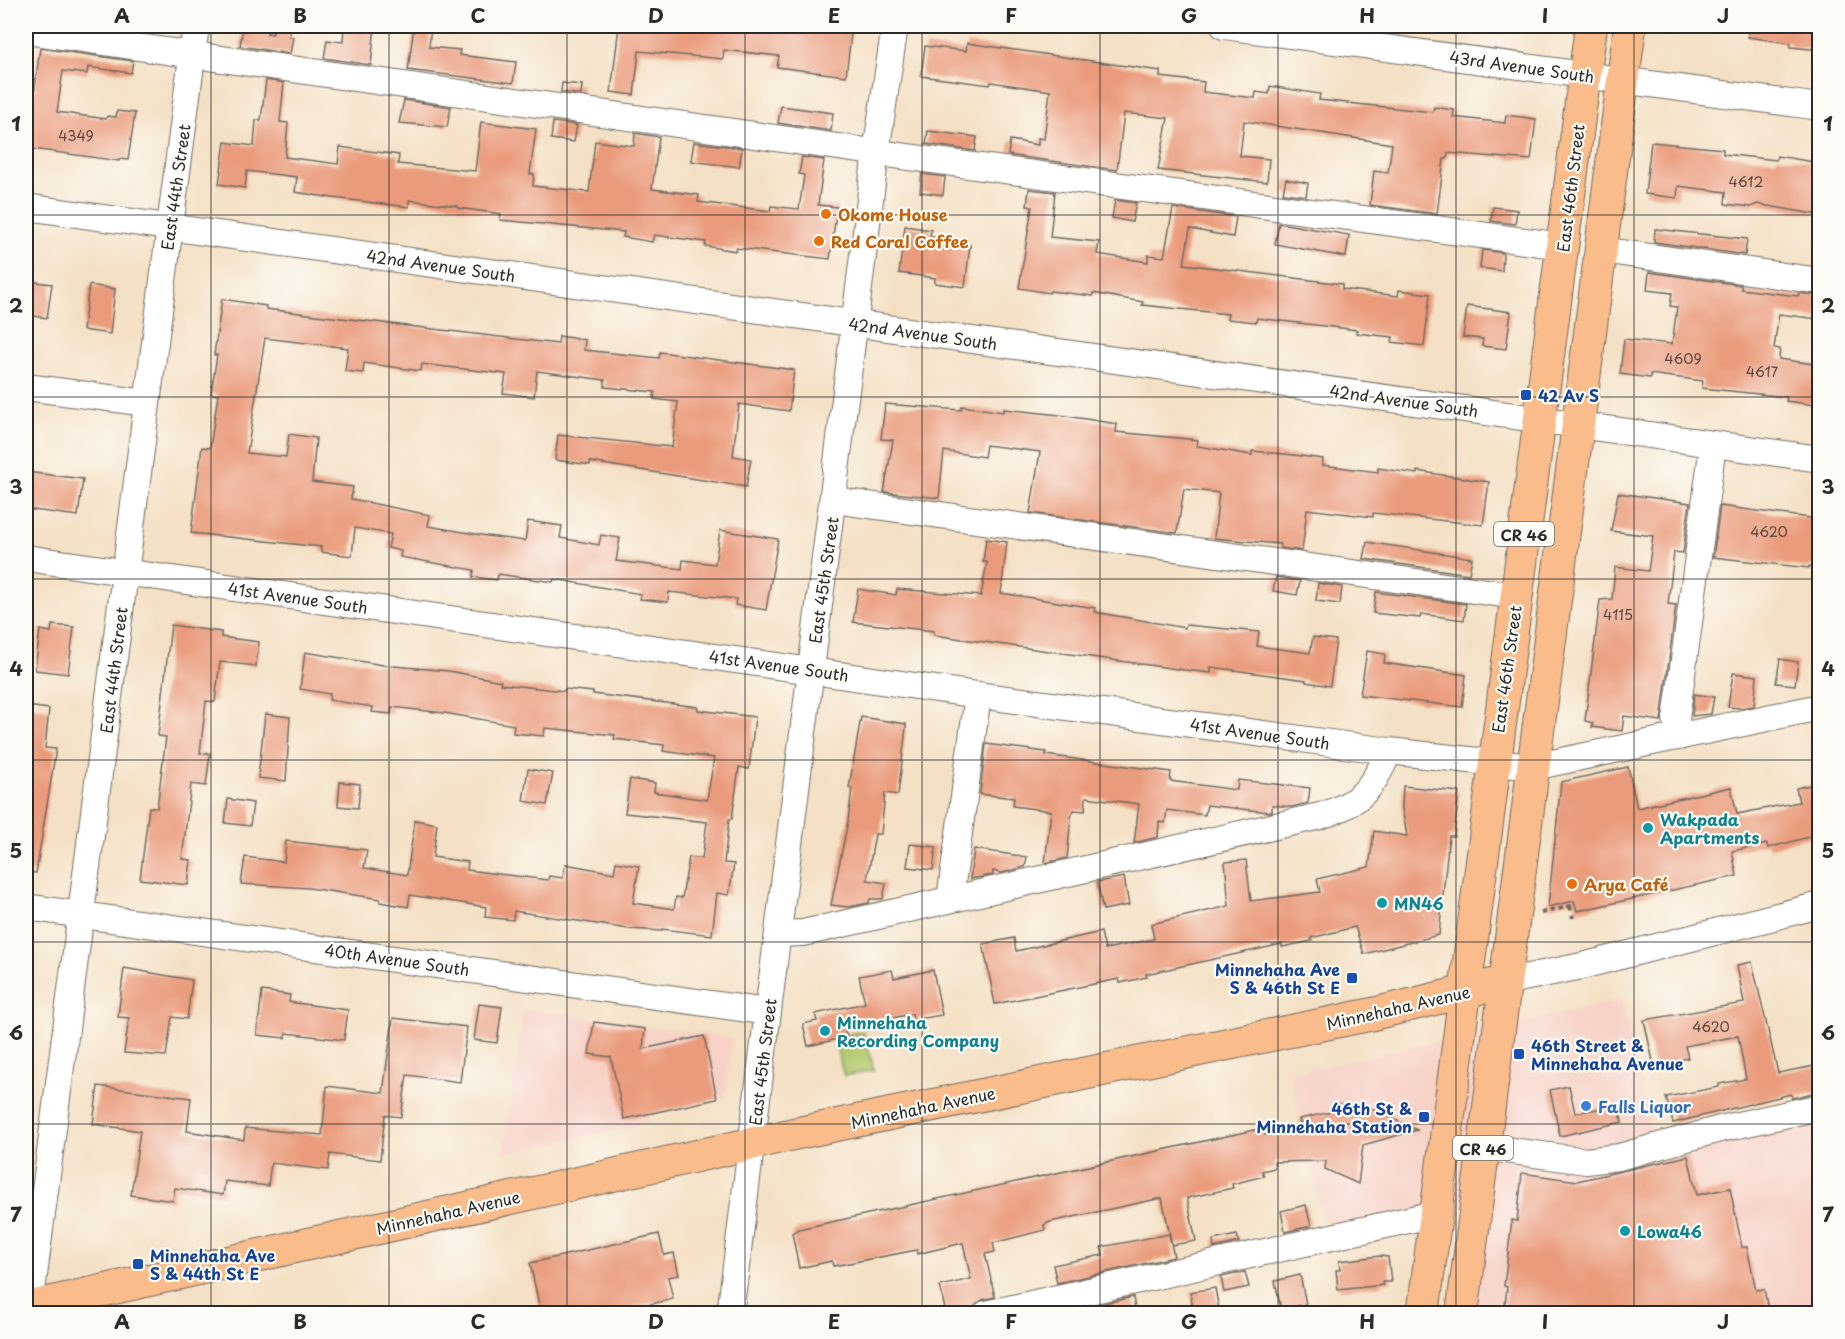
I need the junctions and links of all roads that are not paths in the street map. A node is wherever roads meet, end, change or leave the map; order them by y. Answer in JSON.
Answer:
{"nodes":[{"id":1,"x":196,"y":26,"type":"edge"},
{"id":2,"x":895,"y":26,"type":"edge"},
{"id":3,"x":1224,"y":26,"type":"edge"},
{"id":4,"x":1592,"y":26,"type":"edge"},
{"id":5,"x":1630,"y":26,"type":"edge"},
{"id":6,"x":26,"y":31,"type":"edge"},
{"id":7,"x":193,"y":54,"type":"junction"},
{"id":8,"x":1585,"y":75,"type":"junction"},
{"id":9,"x":1623,"y":81,"type":"junction"},
{"id":10,"x":1820,"y":107,"type":"edge"},
{"id":11,"x":876,"y":152,"type":"junction"},
{"id":12,"x":26,"y":207,"type":"edge"},
{"id":13,"x":170,"y":227,"type":"junction"},
{"id":14,"x":1562,"y":246,"type":"junction"},
{"id":15,"x":1601,"y":249,"type":"junction"},
{"id":16,"x":1820,"y":281,"type":"edge"},
{"id":17,"x":856,"y":324,"type":"junction"},
{"id":18,"x":26,"y":387,"type":"edge"},
{"id":19,"x":147,"y":403,"type":"junction"},
{"id":20,"x":1539,"y":419,"type":"junction"},
{"id":21,"x":1578,"y":425,"type":"junction"},
{"id":22,"x":1713,"y":445,"type":"junction"},
{"id":23,"x":1820,"y":459,"type":"edge"},
{"id":24,"x":833,"y":500,"type":"junction"},
{"id":25,"x":26,"y":558,"type":"edge"},
{"id":26,"x":125,"y":572,"type":"junction"},
{"id":27,"x":1516,"y":596,"type":"junction"},
{"id":28,"x":811,"y":669,"type":"junction"},
{"id":29,"x":978,"y":695,"type":"junction"},
{"id":30,"x":1820,"y":707,"type":"edge"},
{"id":31,"x":1679,"y":737,"type":"junction"},
{"id":32,"x":1389,"y":750,"type":"junction"},
{"id":33,"x":1494,"y":763,"type":"junction"},
{"id":34,"x":1533,"y":767,"type":"junction"},
{"id":35,"x":950,"y":899,"type":"junction"},
{"id":36,"x":1820,"y":905,"type":"edge"},
{"id":37,"x":26,"y":907,"type":"edge"},
{"id":38,"x":81,"y":915,"type":"junction"},
{"id":39,"x":778,"y":934,"type":"junction"},
{"id":40,"x":1504,"y":982,"type":"junction"},
{"id":41,"x":1463,"y":992,"type":"junction"},
{"id":42,"x":768,"y":1012,"type":"junction"},
{"id":43,"x":1820,"y":1107,"type":"edge"},
{"id":44,"x":752,"y":1144,"type":"junction"},
{"id":45,"x":1483,"y":1147,"type":"junction"},
{"id":46,"x":1435,"y":1214,"type":"junction"},
{"id":47,"x":28,"y":1309,"type":"edge"},
{"id":48,"x":730,"y":1314,"type":"edge"},
{"id":49,"x":987,"y":1314,"type":"edge"},
{"id":50,"x":1423,"y":1314,"type":"edge"},
{"id":51,"x":1462,"y":1314,"type":"edge"}],
"edges":[{"from":1,"to":7,"type":"street","name":"East 44th Street"},
{"from":2,"to":11,"type":"street","name":"East 45th Street"},
{"from":3,"to":8,"type":"street","name":"43rd Avenue South"},
{"from":4,"to":8,"type":"main road","name":"East 46th Street","number":"CR 46"},
{"from":5,"to":9,"type":"main road","number":"CR 46"},
{"from":6,"to":7,"type":"street"},
{"from":7,"to":11,"type":"street"},
{"from":7,"to":13,"type":"street","name":"East 44th Street"},
{"from":8,"to":9,"type":"street","name":"43rd Avenue South"},
{"from":8,"to":14,"type":"main road","name":"East 46th Street","number":"CR 46"},
{"from":9,"to":10,"type":"street","name":"43rd Avenue South"},
{"from":9,"to":15,"type":"main road","number":"CR 46"},
{"from":11,"to":14,"type":"street"},
{"from":11,"to":17,"type":"street","name":"East 45th Street"},
{"from":12,"to":13,"type":"street","name":"42nd Avenue South"},
{"from":13,"to":17,"type":"street","name":"42nd Avenue South"},
{"from":13,"to":19,"type":"street","name":"East 44th Street"},
{"from":14,"to":20,"type":"main road","name":"East 46th Street","number":"CR 46"},
{"from":15,"to":16,"type":"street"},
{"from":15,"to":21,"type":"main road","number":"CR 46"},
{"from":17,"to":20,"type":"street","name":"42nd Avenue South"},
{"from":17,"to":24,"type":"street","name":"East 45th Street"},
{"from":18,"to":19,"type":"street"},
{"from":19,"to":26,"type":"street","name":"East 44th Street"},
{"from":20,"to":21,"type":"street","name":"42nd Avenue South"},
{"from":20,"to":27,"type":"main road","name":"East 46th Street","number":"CR 46"},
{"from":21,"to":22,"type":"street","name":"42nd Avenue South"},
{"from":21,"to":34,"type":"main road","number":"CR 46"},
{"from":22,"to":23,"type":"street","name":"42nd Avenue South"},
{"from":22,"to":31,"type":"street"},
{"from":24,"to":27,"type":"street"},
{"from":24,"to":28,"type":"street","name":"East 45th Street"},
{"from":25,"to":26,"type":"street","name":"41st Avenue South"},
{"from":26,"to":28,"type":"street","name":"41st Avenue South"},
{"from":26,"to":38,"type":"street","name":"East 44th Street"},
{"from":27,"to":33,"type":"main road","name":"East 46th Street","number":"CR 46"},
{"from":28,"to":29,"type":"street","name":"41st Avenue South"},
{"from":28,"to":39,"type":"street","name":"East 45th Street"},
{"from":29,"to":32,"type":"street","name":"41st Avenue South"},
{"from":29,"to":35,"type":"street"},
{"from":30,"to":31,"type":"street","name":"41st Avenue South"},
{"from":31,"to":34,"type":"street","name":"41st Avenue South"},
{"from":32,"to":33,"type":"street","name":"41st Avenue South"},
{"from":32,"to":35,"type":"street"},
{"from":33,"to":34,"type":"street","name":"41st Avenue South"},
{"from":33,"to":41,"type":"main road","name":"East 46th Street","number":"CR 46"},
{"from":34,"to":40,"type":"main road","number":"CR 46"},
{"from":35,"to":39,"type":"street"},
{"from":36,"to":40,"type":"street","name":"Minnehaha Avenue"},
{"from":37,"to":38,"type":"street","name":"40th Avenue South"},
{"from":38,"to":42,"type":"street","name":"40th Avenue South"},
{"from":38,"to":47,"type":"street","name":"East 44th Street"},
{"from":39,"to":42,"type":"street","name":"East 45th Street"},
{"from":40,"to":41,"type":"main road","name":"Minnehaha Avenue"},
{"from":40,"to":45,"type":"main road","number":"CR 46"},
{"from":41,"to":44,"type":"main road","name":"Minnehaha Avenue"},
{"from":41,"to":46,"type":"main road","name":"East 46th Street","number":"CR 46"},
{"from":42,"to":44,"type":"street","name":"East 45th Street"},
{"from":43,"to":45,"type":"street"},
{"from":44,"to":47,"type":"main road","name":"Minnehaha Avenue"},
{"from":44,"to":48,"type":"street","name":"East 45th Street"},
{"from":45,"to":51,"type":"main road","number":"CR 46"},
{"from":46,"to":49,"type":"street"},
{"from":46,"to":50,"type":"main road","name":"East 46th Street","number":"CR 46"}]}
